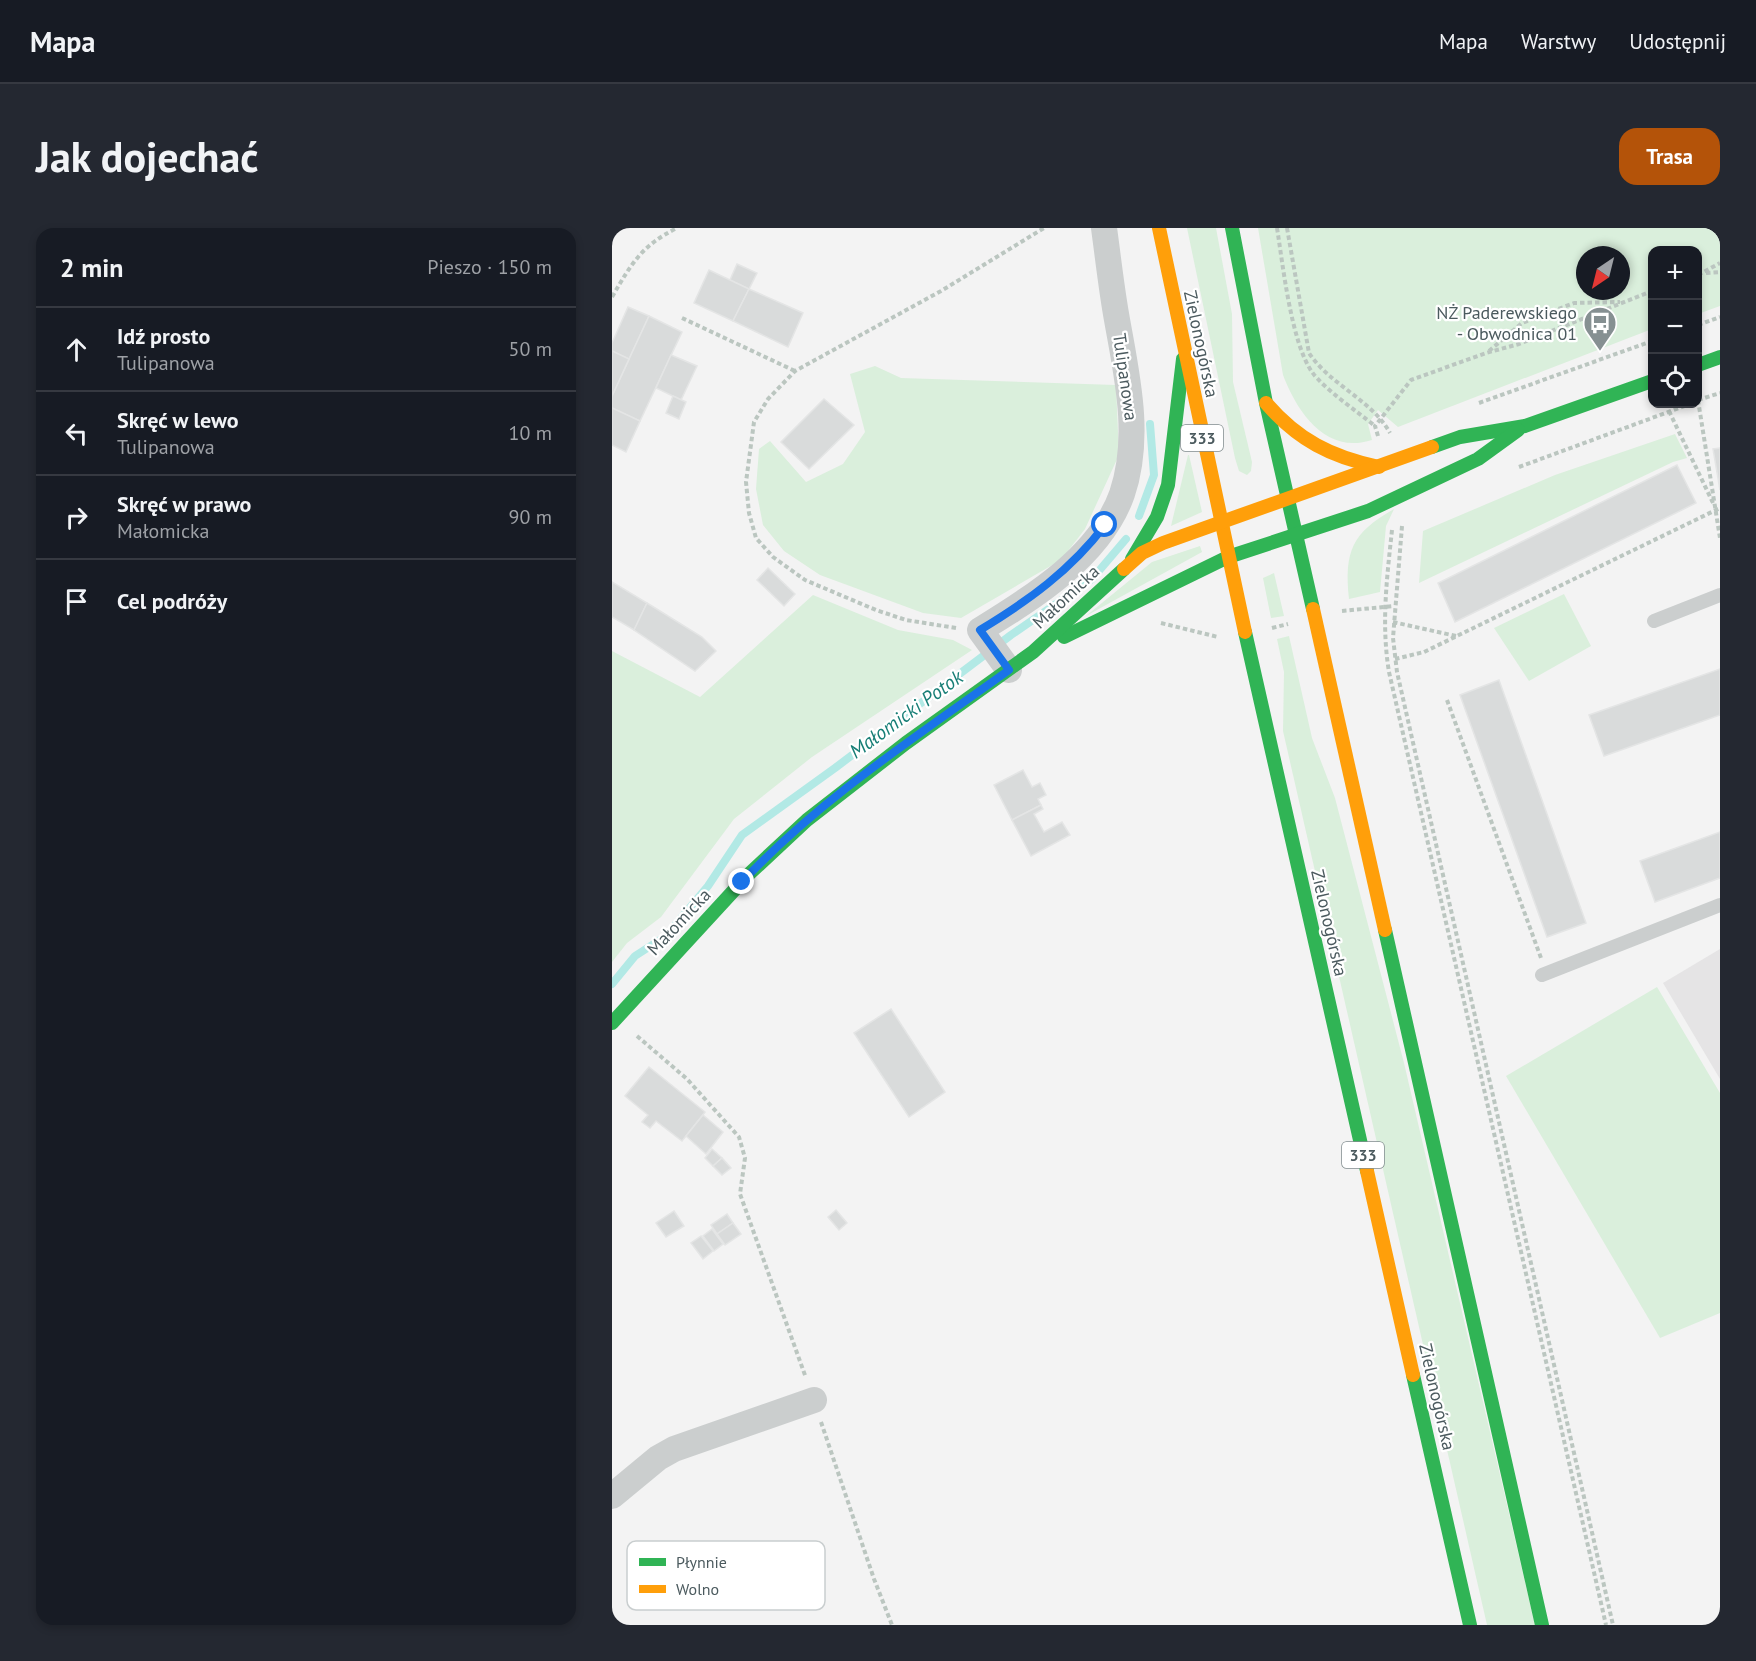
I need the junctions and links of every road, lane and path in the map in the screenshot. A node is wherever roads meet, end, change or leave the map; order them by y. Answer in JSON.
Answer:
{"nodes":[{"id":1,"x":677,"y":228,"type":"edge"},
{"id":2,"x":1044,"y":228,"type":"edge"},
{"id":3,"x":1104,"y":228,"type":"edge"},
{"id":4,"x":1160,"y":228,"type":"edge"},
{"id":5,"x":1232,"y":228,"type":"edge"},
{"id":6,"x":1277,"y":228,"type":"edge"},
{"id":7,"x":1287,"y":228,"type":"edge"},
{"id":8,"x":1720,"y":263,"type":"edge"},
{"id":9,"x":1720,"y":272,"type":"edge"},
{"id":10,"x":1702,"y":273,"type":"edge"},
{"id":11,"x":1702,"y":274,"type":"edge"},
{"id":12,"x":1648,"y":293,"type":"edge"},
{"id":13,"x":612,"y":297,"type":"edge"},
{"id":14,"x":1624,"y":302,"type":"junction"},
{"id":15,"x":1720,"y":317,"type":"edge"},
{"id":16,"x":682,"y":318,"type":"dead end"},
{"id":17,"x":1702,"y":324,"type":"edge"},
{"id":18,"x":1648,"y":343,"type":"edge"},
{"id":19,"x":1184,"y":352,"type":"junction"},
{"id":20,"x":1486,"y":353,"type":"junction"},
{"id":21,"x":1720,"y":357,"type":"edge"},
{"id":22,"x":1702,"y":364,"type":"edge"},
{"id":23,"x":795,"y":371,"type":"junction"},
{"id":24,"x":1648,"y":383,"type":"edge"},
{"id":25,"x":1720,"y":393,"type":"edge"},
{"id":26,"x":1702,"y":400,"type":"edge"},
{"id":27,"x":1266,"y":403,"type":"junction"},
{"id":28,"x":1478,"y":404,"type":"dead end"},
{"id":29,"x":1678,"y":408,"type":"edge"},
{"id":30,"x":1699,"y":408,"type":"edge"},
{"id":31,"x":1669,"y":411,"type":"junction"},
{"id":32,"x":1380,"y":419,"type":"junction"},
{"id":33,"x":1375,"y":426,"type":"junction"},
{"id":34,"x":1525,"y":426,"type":"junction"},
{"id":35,"x":1402,"y":431,"type":"dead end"},
{"id":36,"x":1391,"y":435,"type":"dead end"},
{"id":37,"x":1384,"y":466,"type":"junction"},
{"id":38,"x":1509,"y":470,"type":"dead end"},
{"id":39,"x":1400,"y":495,"type":"junction"},
{"id":40,"x":1288,"y":499,"type":"junction"},
{"id":41,"x":1718,"y":509,"type":"edge"},
{"id":42,"x":1407,"y":519,"type":"dead end"},
{"id":43,"x":1221,"y":524,"type":"junction"},
{"id":44,"x":1298,"y":536,"type":"junction"},
{"id":45,"x":1720,"y":538,"type":"edge"},
{"id":46,"x":1228,"y":557,"type":"junction"},
{"id":47,"x":1131,"y":561,"type":"junction"},
{"id":48,"x":1720,"y":596,"type":"edge"},
{"id":49,"x":1385,"y":606,"type":"junction"},
{"id":50,"x":1394,"y":606,"type":"junction"},
{"id":51,"x":1316,"y":618,"type":"junction"},
{"id":52,"x":1654,"y":621,"type":"dead end"},
{"id":53,"x":1393,"y":622,"type":"junction"},
{"id":54,"x":1457,"y":636,"type":"junction"},
{"id":55,"x":993,"y":648,"type":"junction"},
{"id":56,"x":1033,"y":652,"type":"junction"},
{"id":57,"x":1395,"y":659,"type":"junction"},
{"id":58,"x":1447,"y":700,"type":"dead end"},
{"id":59,"x":1720,"y":905,"type":"edge"},
{"id":60,"x":1544,"y":974,"type":"joint"},
{"id":61,"x":614,"y":1020,"type":"edge"},
{"id":62,"x":814,"y":1400,"type":"junction"},
{"id":63,"x":612,"y":1496,"type":"edge"},
{"id":64,"x":892,"y":1625,"type":"edge"},
{"id":65,"x":1470,"y":1625,"type":"edge"},
{"id":66,"x":1542,"y":1625,"type":"edge"},
{"id":67,"x":1606,"y":1625,"type":"edge"},
{"id":68,"x":1613,"y":1625,"type":"edge"}],
"edges":[{"from":1,"to":13,"type":"path"},
{"from":2,"to":23,"type":"path"},
{"from":3,"to":55,"type":"street","name":"Tulipanowa"},
{"from":4,"to":19,"type":"main road","name":"Zielonogórska","number":"333"},
{"from":5,"to":27,"type":"main road"},
{"from":6,"to":33,"type":"path"},
{"from":7,"to":32,"type":"path"},
{"from":8,"to":10,"type":"path"},
{"from":9,"to":11,"type":"path"},
{"from":12,"to":14,"type":"path"},
{"from":14,"to":20,"type":"path"},
{"from":14,"to":20,"type":"path"},
{"from":15,"to":17,"type":"path"},
{"from":16,"to":23,"type":"path"},
{"from":18,"to":28,"type":"path"},
{"from":19,"to":43,"type":"main road","name":"Zielonogórska","number":"333"},
{"from":19,"to":47,"type":"main road"},
{"from":20,"to":32,"type":"path"},
{"from":21,"to":22,"type":"main road"},
{"from":23,"to":55,"type":"path"},
{"from":24,"to":34,"type":"main road"},
{"from":25,"to":26,"type":"path"},
{"from":27,"to":37,"type":"main road"},
{"from":27,"to":40,"type":"main road"},
{"from":29,"to":31,"type":"path"},
{"from":30,"to":41,"type":"path"},
{"from":31,"to":38,"type":"path"},
{"from":31,"to":41,"type":"path"},
{"from":32,"to":33,"type":"path"},
{"from":33,"to":37,"type":"path"},
{"from":34,"to":37,"type":"main road","name":"Małomicka"},
{"from":34,"to":39,"type":"main road","name":"Małomicka"},
{"from":35,"to":36,"type":"path"},
{"from":37,"to":40,"type":"main road","name":"Małomicka"},
{"from":39,"to":44,"type":"main road","name":"Małomicka"},
{"from":39,"to":49,"type":"path"},
{"from":40,"to":43,"type":"main road","name":"Małomicka"},
{"from":40,"to":44,"type":"main road"},
{"from":41,"to":45,"type":"path"},
{"from":41,"to":54,"type":"path"},
{"from":42,"to":50,"type":"path"},
{"from":43,"to":46,"type":"main road","name":"Zielonogórska","number":"333"},
{"from":43,"to":47,"type":"main road","name":"Małomicka"},
{"from":44,"to":46,"type":"main road","name":"Małomicka"},
{"from":44,"to":51,"type":"main road"},
{"from":46,"to":56,"type":"main road","name":"Małomicka"},
{"from":46,"to":65,"type":"main road","name":"Zielonogórska","number":"333"},
{"from":47,"to":56,"type":"main road","name":"Małomicka"},
{"from":48,"to":52,"type":"lane"},
{"from":49,"to":50,"type":"path"},
{"from":49,"to":51,"type":"path"},
{"from":49,"to":67,"type":"path"},
{"from":50,"to":53,"type":"path"},
{"from":51,"to":66,"type":"main road"},
{"from":53,"to":54,"type":"path"},
{"from":53,"to":57,"type":"path"},
{"from":54,"to":57,"type":"path"},
{"from":55,"to":56,"type":"main road","name":"Małomicka"},
{"from":55,"to":61,"type":"main road","name":"Małomicka"},
{"from":57,"to":68,"type":"path"},
{"from":58,"to":60,"type":"path"},
{"from":59,"to":60,"type":"lane"},
{"from":61,"to":62,"type":"path"},
{"from":62,"to":63,"type":"street"},
{"from":62,"to":64,"type":"path"}]}
